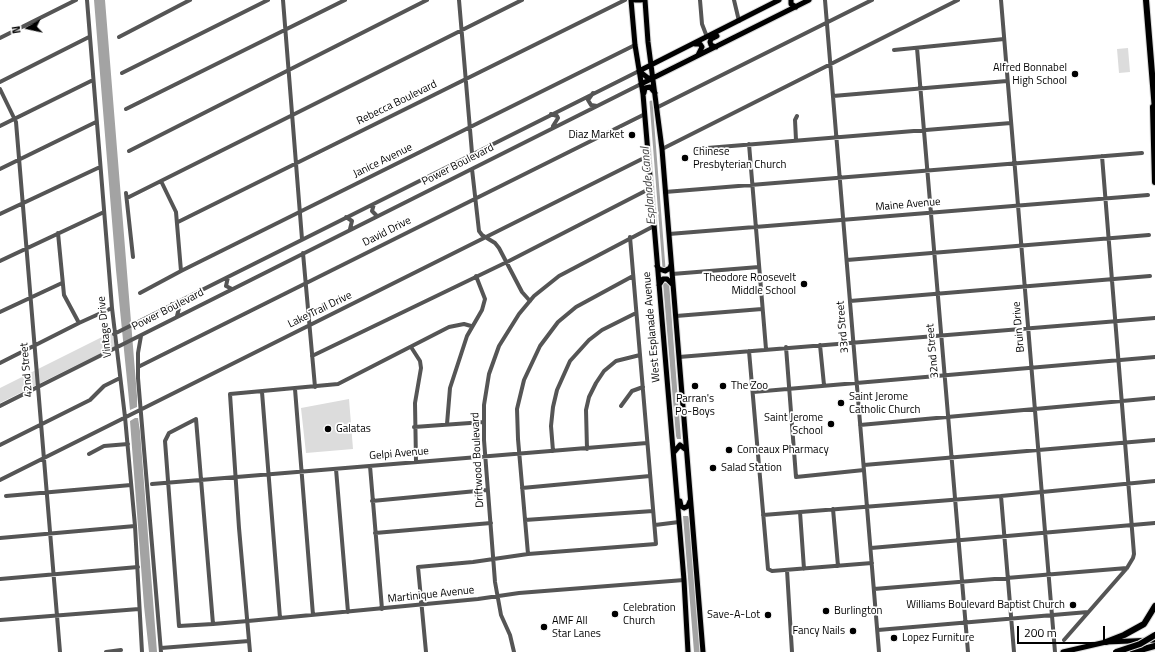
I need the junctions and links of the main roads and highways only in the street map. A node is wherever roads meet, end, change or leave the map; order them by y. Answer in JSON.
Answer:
{"nodes":[{"id":1,"x":631,"y":0,"type":"edge"},
{"id":2,"x":635,"y":0,"type":"edge"},
{"id":3,"x":641,"y":0,"type":"edge"},
{"id":4,"x":645,"y":0,"type":"edge"},
{"id":5,"x":779,"y":0,"type":"edge"},
{"id":6,"x":791,"y":0,"type":"edge"},
{"id":7,"x":809,"y":0,"type":"edge"},
{"id":8,"x":1146,"y":0,"type":"edge"},
{"id":9,"x":771,"y":2,"type":"edge"},
{"id":10,"x":796,"y":7,"type":"junction"},
{"id":11,"x":724,"y":28,"type":"junction"},
{"id":12,"x":693,"y":44,"type":"junction"},
{"id":13,"x":716,"y":47,"type":"junction"},
{"id":14,"x":697,"y":56,"type":"junction"},
{"id":15,"x":651,"y":64,"type":"junction"},
{"id":16,"x":639,"y":71,"type":"junction"},
{"id":17,"x":654,"y":78,"type":"junction"},
{"id":18,"x":642,"y":84,"type":"junction"},
{"id":19,"x":644,"y":94,"type":"junction"},
{"id":20,"x":656,"y":95,"type":"junction"},
{"id":21,"x":1154,"y":99,"type":"junction"},
{"id":22,"x":1155,"y":110,"type":"edge"},
{"id":23,"x":1155,"y":182,"type":"edge"},
{"id":24,"x":671,"y":263,"type":"junction"},
{"id":25,"x":657,"y":266,"type":"junction"},
{"id":26,"x":673,"y":285,"type":"junction"},
{"id":27,"x":659,"y":287,"type":"junction"},
{"id":28,"x":674,"y":452,"type":"junction"},
{"id":29,"x":687,"y":462,"type":"junction"},
{"id":30,"x":675,"y":476,"type":"junction"},
{"id":31,"x":690,"y":498,"type":"junction"},
{"id":32,"x":1155,"y":606,"type":"edge"},
{"id":33,"x":1155,"y":635,"type":"edge"},
{"id":34,"x":1155,"y":640,"type":"edge"},
{"id":35,"x":1106,"y":642,"type":"junction"},
{"id":36,"x":1155,"y":646,"type":"edge"},
{"id":37,"x":688,"y":652,"type":"edge"},
{"id":38,"x":703,"y":652,"type":"edge"},
{"id":39,"x":1063,"y":652,"type":"edge"},
{"id":40,"x":1116,"y":652,"type":"edge"},
{"id":41,"x":1133,"y":652,"type":"edge"}],
"edges":[{"from":1,"to":16,"type":"main road","name":"West Esplanade Avenue"},
{"from":2,"to":3,"type":"main road"},
{"from":4,"to":15,"type":"main road"},
{"from":5,"to":9,"type":"main road","name":"Power Boulevard"},
{"from":6,"to":10,"type":"main road"},
{"from":7,"to":10,"type":"main road","name":"Power Boulevard"},
{"from":8,"to":21,"type":"highway"},
{"from":9,"to":11,"type":"main road","name":"Power Boulevard"},
{"from":10,"to":13,"type":"main road","name":"Power Boulevard"},
{"from":11,"to":12,"type":"main road","name":"Power Boulevard"},
{"from":11,"to":13,"type":"main road"},
{"from":12,"to":14,"type":"main road"},
{"from":12,"to":15,"type":"main road","name":"Power Boulevard"},
{"from":13,"to":14,"type":"main road","name":"Power Boulevard"},
{"from":14,"to":17,"type":"main road","name":"Power Boulevard"},
{"from":15,"to":16,"type":"main road","name":"Power Boulevard"},
{"from":15,"to":17,"type":"main road"},
{"from":16,"to":17,"type":"main road"},
{"from":16,"to":18,"type":"main road","name":"West Esplanade Avenue"},
{"from":17,"to":18,"type":"main road","name":"Power Boulevard"},
{"from":17,"to":20,"type":"main road"},
{"from":18,"to":19,"type":"main road","name":"West Esplanade Avenue"},
{"from":19,"to":20,"type":"main road"},
{"from":19,"to":25,"type":"main road","name":"West Esplanade Avenue"},
{"from":20,"to":24,"type":"main road"},
{"from":21,"to":22,"type":"highway"},
{"from":21,"to":23,"type":"highway"},
{"from":24,"to":25,"type":"main road"},
{"from":24,"to":26,"type":"main road"},
{"from":25,"to":27,"type":"main road","name":"West Esplanade Avenue"},
{"from":26,"to":27,"type":"main road"},
{"from":26,"to":29,"type":"main road"},
{"from":27,"to":28,"type":"main road","name":"West Esplanade Avenue"},
{"from":28,"to":29,"type":"main road"},
{"from":28,"to":30,"type":"main road","name":"West Esplanade Avenue"},
{"from":29,"to":31,"type":"main road"},
{"from":30,"to":31,"type":"main road"},
{"from":30,"to":37,"type":"main road","name":"West Esplanade Avenue"},
{"from":31,"to":38,"type":"main road"},
{"from":32,"to":35,"type":"highway"},
{"from":33,"to":40,"type":"highway","bridge":true},
{"from":34,"to":35,"type":"main road"},
{"from":35,"to":39,"type":"main road"},
{"from":36,"to":41,"type":"highway"}]}
